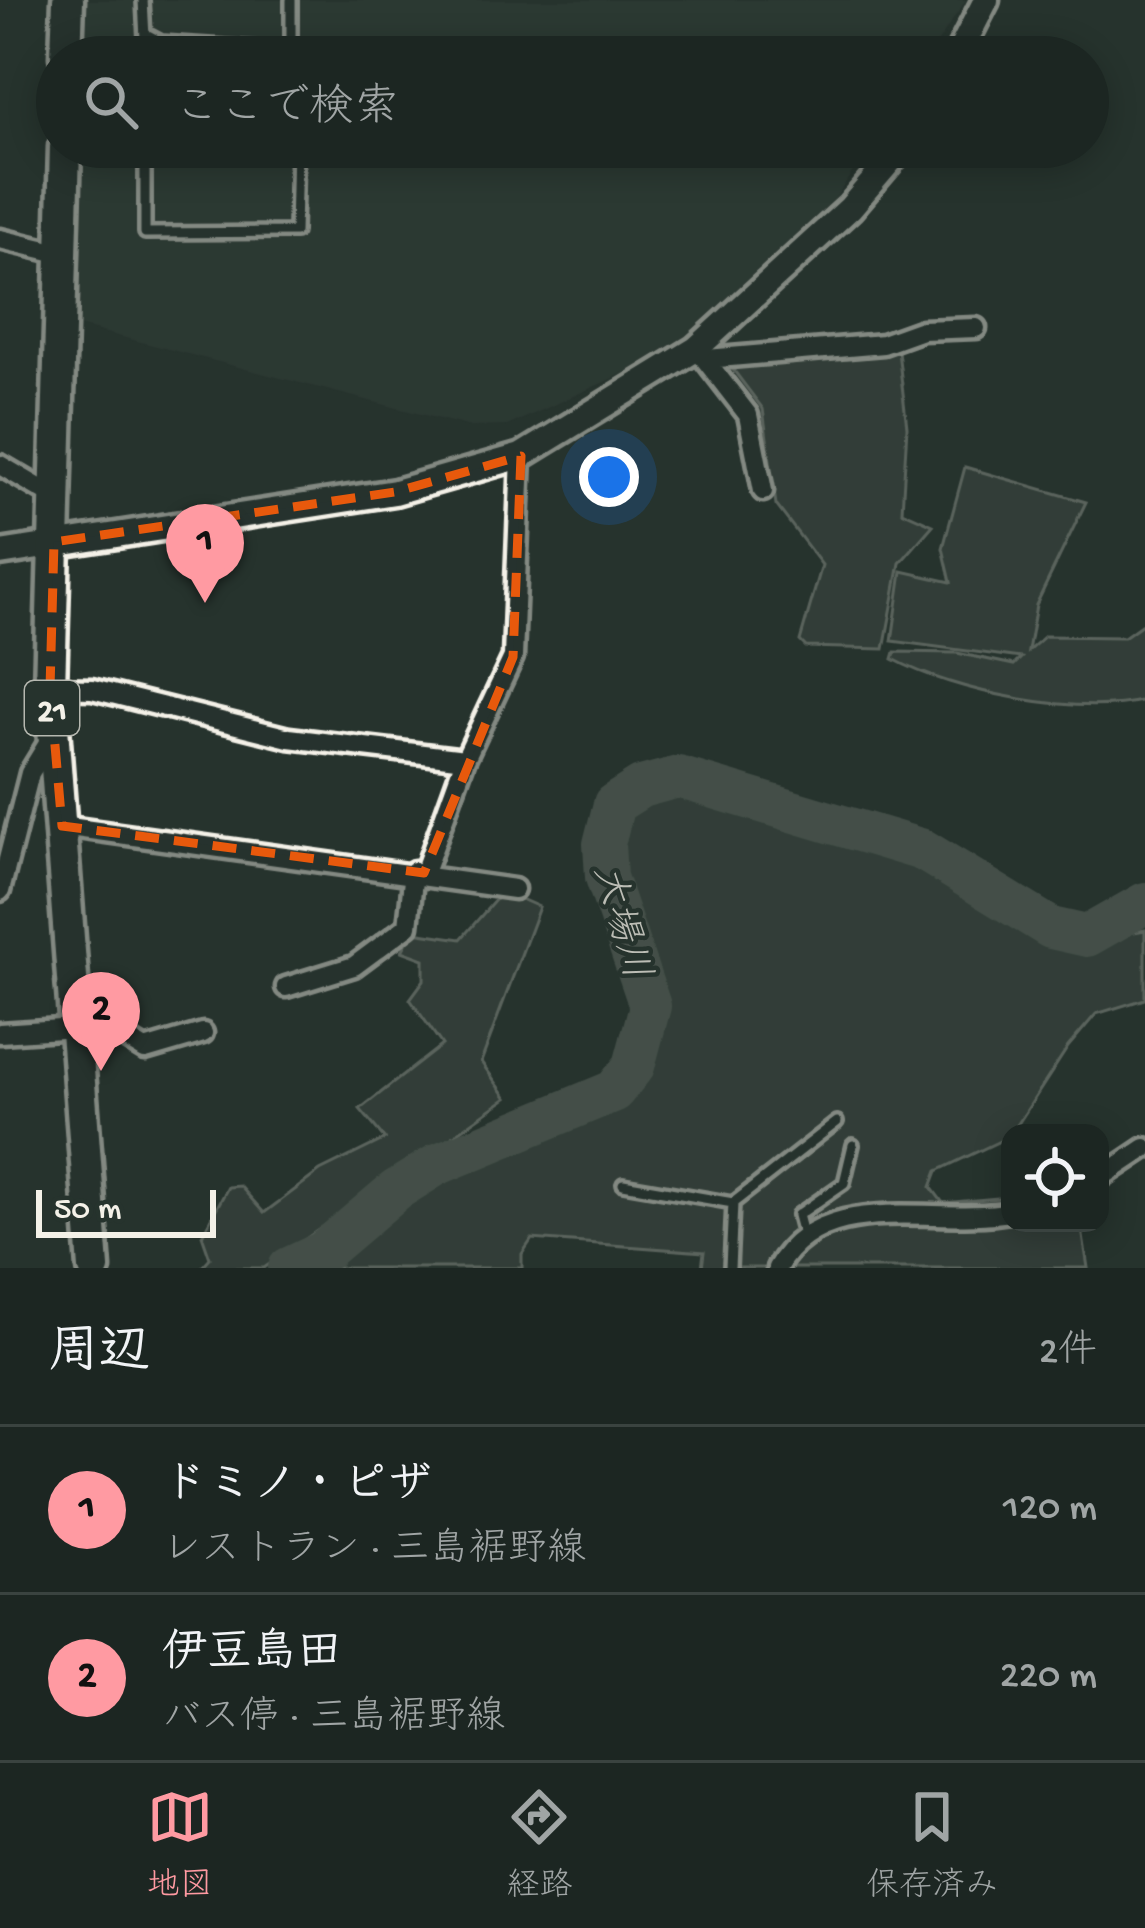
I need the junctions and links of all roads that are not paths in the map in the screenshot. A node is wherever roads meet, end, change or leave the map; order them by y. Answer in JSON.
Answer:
{"nodes":[{"id":1,"x":68,"y":0,"type":"edge"},
{"id":2,"x":143,"y":0,"type":"edge"},
{"id":3,"x":291,"y":0,"type":"edge"},
{"id":4,"x":986,"y":0,"type":"edge"},
{"id":5,"x":146,"y":34,"type":"joint"},
{"id":6,"x":67,"y":36,"type":"edge"},
{"id":7,"x":150,"y":36,"type":"edge"},
{"id":8,"x":294,"y":36,"type":"edge"},
{"id":9,"x":968,"y":36,"type":"edge"},
{"id":10,"x":65,"y":168,"type":"edge"},
{"id":11,"x":145,"y":168,"type":"edge"},
{"id":12,"x":297,"y":168,"type":"edge"},
{"id":13,"x":884,"y":168,"type":"edge"},
{"id":14,"x":0,"y":239,"type":"edge"},
{"id":15,"x":63,"y":254,"type":"junction"},
{"id":16,"x":976,"y":328,"type":"dead end"},
{"id":17,"x":702,"y":354,"type":"junction"},
{"id":18,"x":521,"y":456,"type":"junction"},
{"id":19,"x":0,"y":465,"type":"edge"},
{"id":20,"x":763,"y":491,"type":"dead end"},
{"id":21,"x":58,"y":500,"type":"junction"},
{"id":22,"x":54,"y":542,"type":"junction"},
{"id":23,"x":0,"y":553,"type":"edge"},
{"id":24,"x":50,"y":688,"type":"junction"},
{"id":25,"x":55,"y":733,"type":"junction"},
{"id":26,"x":465,"y":759,"type":"junction"},
{"id":27,"x":62,"y":826,"type":"junction"},
{"id":28,"x":419,"y":872,"type":"junction"},
{"id":29,"x":514,"y":890,"type":"dead end"},
{"id":30,"x":0,"y":891,"type":"edge"},
{"id":31,"x":286,"y":987,"type":"dead end"},
{"id":32,"x":76,"y":1028,"type":"junction"},
{"id":33,"x":0,"y":1033,"type":"edge"},
{"id":34,"x":203,"y":1033,"type":"dead end"},
{"id":35,"x":837,"y":1122,"type":"dead end"},
{"id":36,"x":853,"y":1145,"type":"dead end"},
{"id":37,"x":1145,"y":1148,"type":"edge"},
{"id":38,"x":1109,"y":1172,"type":"edge"},
{"id":39,"x":622,"y":1184,"type":"dead end"},
{"id":40,"x":733,"y":1204,"type":"junction"},
{"id":41,"x":1001,"y":1212,"type":"edge"},
{"id":42,"x":804,"y":1238,"type":"junction"},
{"id":43,"x":94,"y":1268,"type":"edge"},
{"id":44,"x":730,"y":1268,"type":"edge"},
{"id":45,"x":777,"y":1268,"type":"edge"}],
"edges":[{"from":1,"to":6,"type":"main road"},
{"from":2,"to":5,"type":"lane"},
{"from":3,"to":8,"type":"lane"},
{"from":4,"to":9,"type":"street"},
{"from":5,"to":7,"type":"lane"},
{"from":10,"to":15,"type":"main road","number":"21"},
{"from":11,"to":12,"type":"lane"},
{"from":13,"to":17,"type":"street"},
{"from":14,"to":15,"type":"street"},
{"from":15,"to":21,"type":"main road","number":"21"},
{"from":16,"to":17,"type":"street"},
{"from":17,"to":18,"type":"street"},
{"from":17,"to":20,"type":"street"},
{"from":18,"to":22,"type":"street"},
{"from":18,"to":26,"type":"street"},
{"from":19,"to":21,"type":"street"},
{"from":21,"to":22,"type":"main road","number":"21"},
{"from":22,"to":23,"type":"street"},
{"from":22,"to":24,"type":"main road","number":"21"},
{"from":24,"to":25,"type":"main road","number":"21"},
{"from":24,"to":26,"type":"street"},
{"from":25,"to":27,"type":"main road","number":"21"},
{"from":25,"to":30,"type":"street"},
{"from":26,"to":28,"type":"street"},
{"from":27,"to":28,"type":"street"},
{"from":27,"to":32,"type":"main road","number":"21"},
{"from":28,"to":29,"type":"street"},
{"from":28,"to":31,"type":"street"},
{"from":32,"to":33,"type":"street"},
{"from":32,"to":34,"type":"street"},
{"from":32,"to":43,"type":"main road","number":"21"},
{"from":35,"to":40,"type":"lane"},
{"from":36,"to":42,"type":"lane"},
{"from":37,"to":38,"type":"street"},
{"from":39,"to":40,"type":"lane"},
{"from":40,"to":44,"type":"lane"},
{"from":41,"to":42,"type":"street"},
{"from":42,"to":45,"type":"street"}]}
